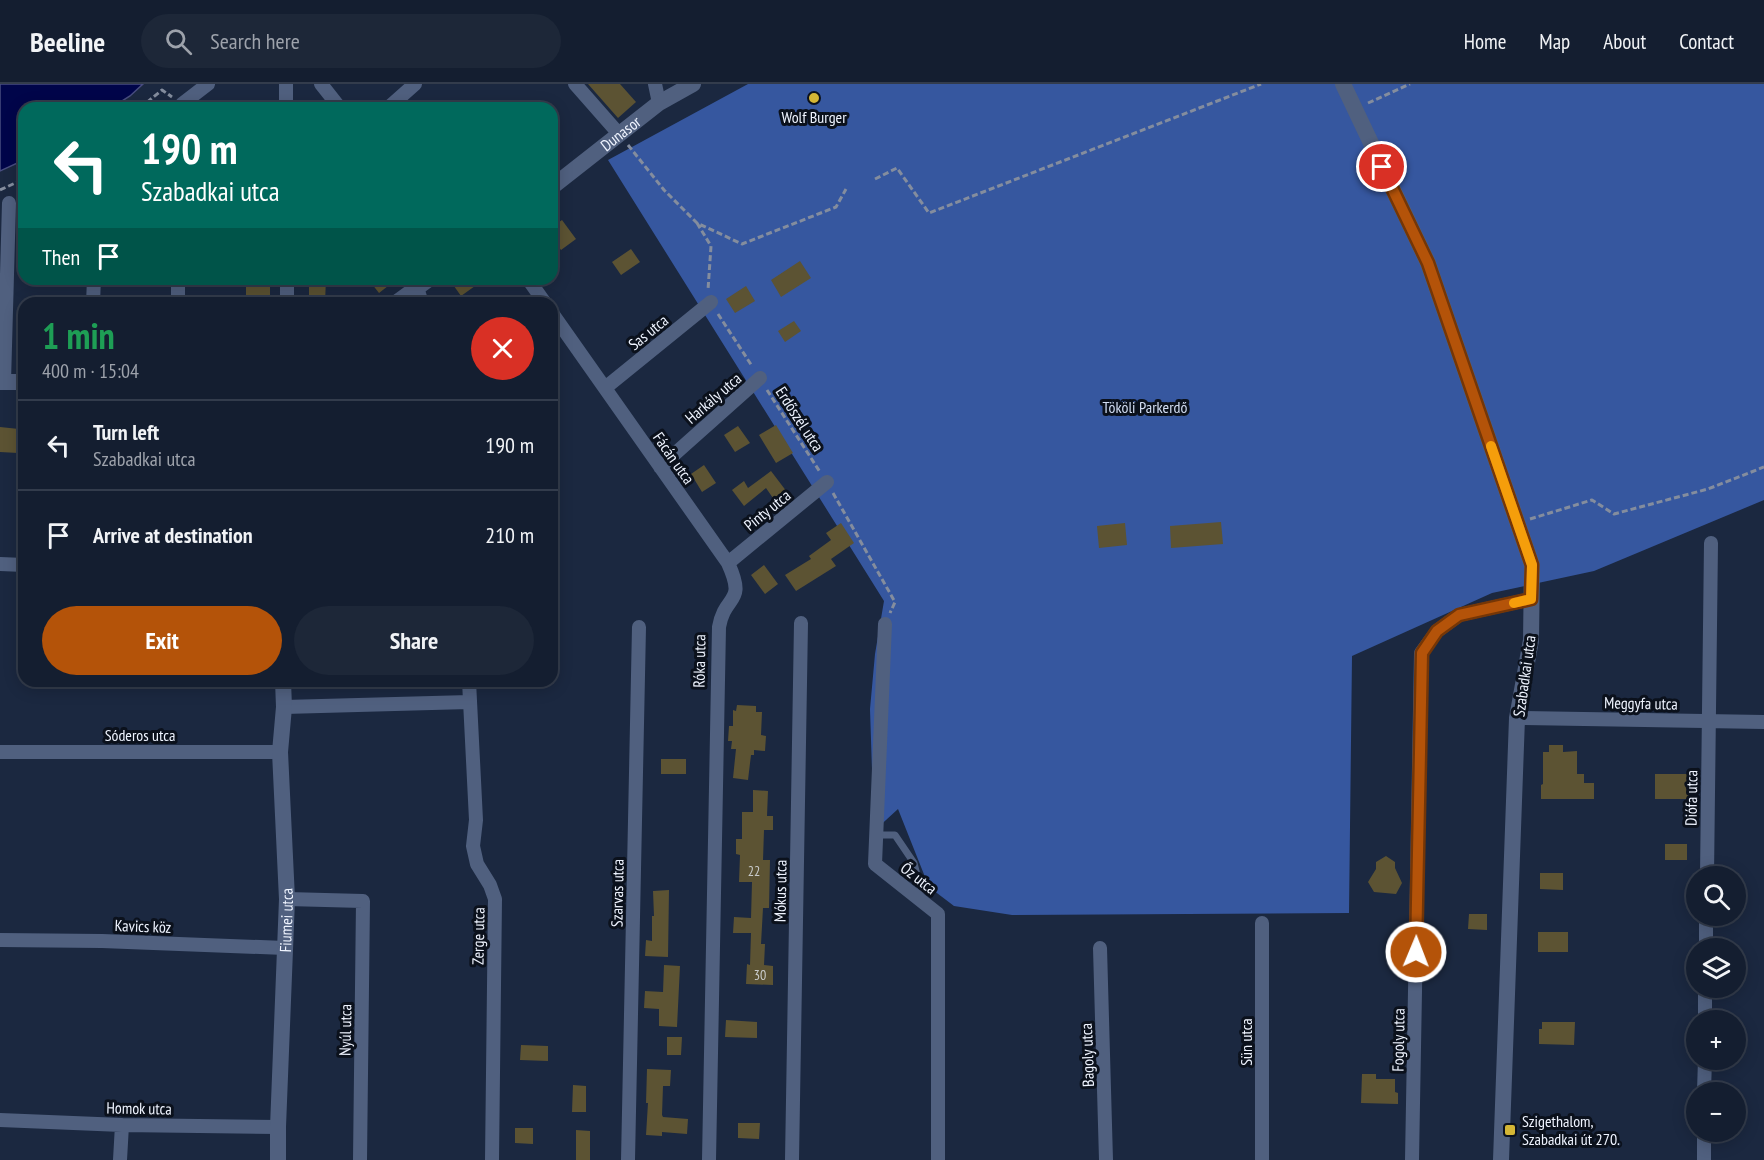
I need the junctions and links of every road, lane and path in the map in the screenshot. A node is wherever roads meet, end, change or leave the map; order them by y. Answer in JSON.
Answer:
{"nodes":[{"id":1,"x":208,"y":84,"type":"edge"},
{"id":2,"x":286,"y":84,"type":"edge"},
{"id":3,"x":321,"y":84,"type":"edge"},
{"id":4,"x":415,"y":84,"type":"edge"},
{"id":5,"x":575,"y":84,"type":"edge"},
{"id":6,"x":655,"y":84,"type":"edge"},
{"id":7,"x":693,"y":84,"type":"edge"},
{"id":8,"x":1261,"y":84,"type":"edge"},
{"id":9,"x":1343,"y":84,"type":"edge"},
{"id":10,"x":1410,"y":84,"type":"edge"},
{"id":11,"x":162,"y":90,"type":"dead end"},
{"id":12,"x":147,"y":102,"type":"edge"},
{"id":13,"x":185,"y":102,"type":"edge"},
{"id":14,"x":286,"y":102,"type":"edge"},
{"id":15,"x":335,"y":102,"type":"edge"},
{"id":16,"x":405,"y":102,"type":"edge"},
{"id":17,"x":659,"y":103,"type":"junction"},
{"id":18,"x":1355,"y":109,"type":"junction"},
{"id":19,"x":619,"y":134,"type":"junction"},
{"id":20,"x":875,"y":179,"type":"dead end"},
{"id":21,"x":18,"y":182,"type":"edge"},
{"id":22,"x":558,"y":182,"type":"edge"},
{"id":23,"x":846,"y":189,"type":"dead end"},
{"id":24,"x":0,"y":190,"type":"edge"},
{"id":25,"x":9,"y":203,"type":"dead end"},
{"id":26,"x":698,"y":224,"type":"junction"},
{"id":27,"x":420,"y":287,"type":"edge"},
{"id":28,"x":405,"y":297,"type":"edge"},
{"id":29,"x":711,"y":302,"type":"junction"},
{"id":30,"x":558,"y":321,"type":"edge"},
{"id":31,"x":760,"y":378,"type":"junction"},
{"id":32,"x":2,"y":382,"type":"edge"},
{"id":33,"x":18,"y":382,"type":"edge"},
{"id":34,"x":606,"y":388,"type":"junction"},
{"id":35,"x":660,"y":467,"type":"junction"},
{"id":36,"x":1764,"y":467,"type":"edge"},
{"id":37,"x":827,"y":482,"type":"junction"},
{"id":38,"x":1517,"y":523,"type":"junction"},
{"id":39,"x":1711,"y":543,"type":"dead end"},
{"id":40,"x":728,"y":563,"type":"junction"},
{"id":41,"x":0,"y":564,"type":"edge"},
{"id":42,"x":18,"y":565,"type":"edge"},
{"id":43,"x":1531,"y":599,"type":"junction"},
{"id":44,"x":801,"y":623,"type":"dead end"},
{"id":45,"x":885,"y":624,"type":"joint"},
{"id":46,"x":639,"y":627,"type":"dead end"},
{"id":47,"x":719,"y":627,"type":"joint"},
{"id":48,"x":283,"y":687,"type":"edge"},
{"id":49,"x":469,"y":687,"type":"edge"},
{"id":50,"x":469,"y":702,"type":"junction"},
{"id":51,"x":284,"y":707,"type":"junction"},
{"id":52,"x":1517,"y":718,"type":"junction"},
{"id":53,"x":1708,"y":720,"type":"junction"},
{"id":54,"x":1764,"y":722,"type":"edge"},
{"id":55,"x":0,"y":752,"type":"edge"},
{"id":56,"x":280,"y":752,"type":"junction"},
{"id":57,"x":876,"y":835,"type":"junction"},
{"id":58,"x":1707,"y":866,"type":"edge"},
{"id":59,"x":916,"y":896,"type":"junction"},
{"id":60,"x":286,"y":899,"type":"junction"},
{"id":61,"x":1262,"y":923,"type":"dead end"},
{"id":62,"x":0,"y":940,"type":"edge"},
{"id":63,"x":285,"y":948,"type":"junction"},
{"id":64,"x":1100,"y":948,"type":"dead end"},
{"id":65,"x":0,"y":1120,"type":"edge"},
{"id":66,"x":122,"y":1125,"type":"junction"},
{"id":67,"x":278,"y":1127,"type":"junction"},
{"id":68,"x":1704,"y":1142,"type":"edge"},
{"id":69,"x":120,"y":1160,"type":"edge"},
{"id":70,"x":278,"y":1160,"type":"edge"},
{"id":71,"x":360,"y":1160,"type":"edge"},
{"id":72,"x":492,"y":1160,"type":"edge"},
{"id":73,"x":628,"y":1160,"type":"edge"},
{"id":74,"x":708,"y":1160,"type":"edge"},
{"id":75,"x":792,"y":1160,"type":"edge"},
{"id":76,"x":938,"y":1160,"type":"edge"},
{"id":77,"x":1106,"y":1160,"type":"edge"},
{"id":78,"x":1262,"y":1160,"type":"edge"},
{"id":79,"x":1412,"y":1160,"type":"edge"},
{"id":80,"x":1501,"y":1160,"type":"edge"},
{"id":81,"x":1704,"y":1160,"type":"edge"}],
"edges":[{"from":1,"to":13,"type":"street"},
{"from":2,"to":14,"type":"street"},
{"from":3,"to":15,"type":"street"},
{"from":4,"to":16,"type":"street"},
{"from":5,"to":19,"type":"street"},
{"from":6,"to":17,"type":"street"},
{"from":7,"to":17,"type":"street","name":"Dunasor"},
{"from":8,"to":20,"type":"path"},
{"from":9,"to":18,"type":"street","name":"Szabadkai utca"},
{"from":10,"to":18,"type":"path"},
{"from":11,"to":12,"type":"path"},
{"from":17,"to":19,"type":"street","name":"Dunasor"},
{"from":18,"to":38,"type":"street","name":"Szabadkai utca"},
{"from":19,"to":22,"type":"street","name":"Dunasor"},
{"from":19,"to":26,"type":"path"},
{"from":21,"to":24,"type":"path"},
{"from":23,"to":26,"type":"path"},
{"from":25,"to":32,"type":"street"},
{"from":26,"to":29,"type":"path","name":"Erdőszél utca"},
{"from":27,"to":28,"type":"street"},
{"from":29,"to":31,"type":"path","name":"Erdőszél utca"},
{"from":29,"to":34,"type":"street","name":"Sas utca"},
{"from":30,"to":34,"type":"street","name":"Fácán utca"},
{"from":31,"to":35,"type":"street","name":"Harkály utca"},
{"from":31,"to":37,"type":"path","name":"Erdőszél utca"},
{"from":32,"to":33,"type":"street"},
{"from":34,"to":35,"type":"street","name":"Fácán utca"},
{"from":35,"to":40,"type":"street","name":"Fácán utca"},
{"from":36,"to":38,"type":"path"},
{"from":37,"to":40,"type":"street","name":"Pinty utca"},
{"from":37,"to":45,"type":"path","name":"Erdőszél utca"},
{"from":38,"to":43,"type":"street","name":"Szabadkai utca"},
{"from":39,"to":53,"type":"street","name":"Diófa utca"},
{"from":40,"to":47,"type":"street","name":"Fácán utca"},
{"from":41,"to":42,"type":"street"},
{"from":43,"to":52,"type":"street","name":"Szabadkai utca"},
{"from":43,"to":79,"type":"street","name":"Fogoly utca"},
{"from":44,"to":75,"type":"street","name":"Mókus utca"},
{"from":45,"to":57,"type":"street","name":"Őz utca"},
{"from":46,"to":73,"type":"street","name":"Szarvas utca"},
{"from":47,"to":74,"type":"street","name":"Róka utca"},
{"from":48,"to":51,"type":"street","name":"Fiumei utca"},
{"from":49,"to":50,"type":"street","name":"Zerge utca"},
{"from":50,"to":51,"type":"street"},
{"from":50,"to":72,"type":"street","name":"Zerge utca"},
{"from":51,"to":56,"type":"street","name":"Fiumei utca"},
{"from":52,"to":53,"type":"street","name":"Meggyfa utca"},
{"from":52,"to":80,"type":"street","name":"Szabadkai utca"},
{"from":53,"to":54,"type":"street","name":"Meggyfa utca"},
{"from":53,"to":58,"type":"street","name":"Diófa utca"},
{"from":55,"to":56,"type":"street","name":"Sóderos utca"},
{"from":56,"to":60,"type":"street","name":"Fiumei utca"},
{"from":57,"to":59,"type":"street","name":"Őz utca"},
{"from":57,"to":59,"type":"lane"},
{"from":59,"to":76,"type":"street","name":"Őz utca"},
{"from":60,"to":63,"type":"street","name":"Fiumei utca"},
{"from":60,"to":71,"type":"street","name":"Nyúl utca"},
{"from":61,"to":78,"type":"street","name":"Sün utca"},
{"from":62,"to":63,"type":"street","name":"Kavics köz"},
{"from":63,"to":67,"type":"street","name":"Fiumei utca"},
{"from":64,"to":77,"type":"street","name":"Bagoly utca"},
{"from":65,"to":66,"type":"street","name":"Homok utca"},
{"from":66,"to":67,"type":"street","name":"Homok utca"},
{"from":66,"to":69,"type":"street"},
{"from":67,"to":70,"type":"street","name":"Fiumei utca"},
{"from":68,"to":81,"type":"street"}]}
